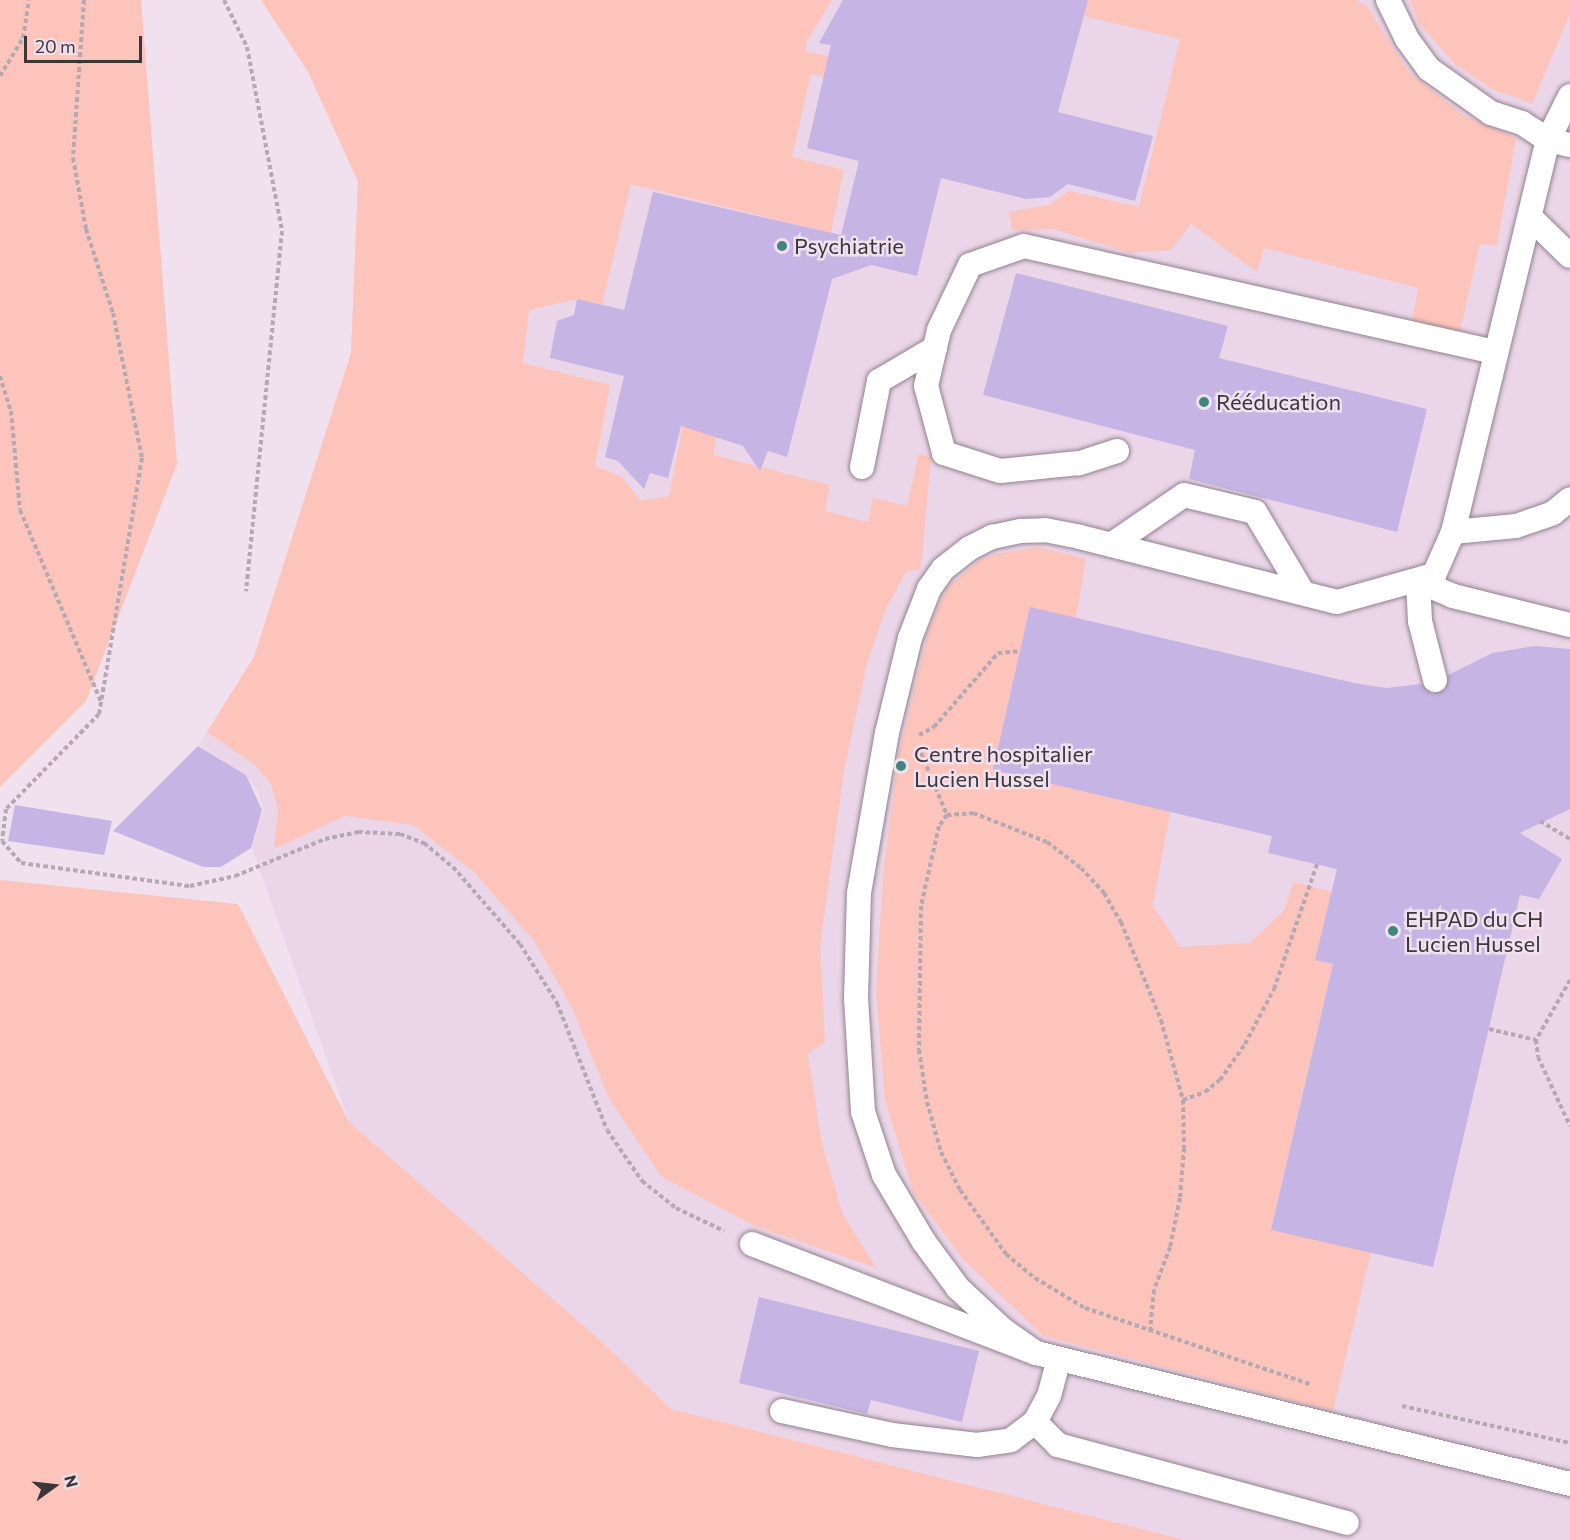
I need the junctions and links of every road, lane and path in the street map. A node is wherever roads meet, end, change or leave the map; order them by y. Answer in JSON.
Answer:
{"nodes":[{"id":1,"x":29,"y":0,"type":"edge"},
{"id":2,"x":84,"y":0,"type":"edge"},
{"id":3,"x":224,"y":0,"type":"edge"},
{"id":4,"x":1388,"y":0,"type":"edge"},
{"id":5,"x":0,"y":76,"type":"edge"},
{"id":6,"x":1570,"y":96,"type":"edge"},
{"id":7,"x":1559,"y":142,"type":"edge"},
{"id":8,"x":1531,"y":218,"type":"junction"},
{"id":9,"x":1570,"y":256,"type":"edge"},
{"id":10,"x":935,"y":348,"type":"junction"},
{"id":11,"x":1496,"y":352,"type":"junction"},
{"id":12,"x":0,"y":376,"type":"edge"},
{"id":13,"x":1117,"y":451,"type":"dead end"},
{"id":14,"x":862,"y":467,"type":"dead end"},
{"id":15,"x":1570,"y":500,"type":"edge"},
{"id":16,"x":1453,"y":532,"type":"junction"},
{"id":17,"x":1111,"y":545,"type":"junction"},
{"id":18,"x":1418,"y":581,"type":"junction"},
{"id":19,"x":246,"y":591,"type":"dead end"},
{"id":20,"x":1303,"y":593,"type":"junction"},
{"id":21,"x":1570,"y":625,"type":"edge"},
{"id":22,"x":1020,"y":651,"type":"dead end"},
{"id":23,"x":1435,"y":680,"type":"dead end"},
{"id":24,"x":102,"y":703,"type":"junction"},
{"id":25,"x":947,"y":815,"type":"junction"},
{"id":26,"x":1540,"y":821,"type":"dead end"},
{"id":27,"x":1570,"y":839,"type":"edge"},
{"id":28,"x":1317,"y":864,"type":"dead end"},
{"id":29,"x":1570,"y":980,"type":"edge"},
{"id":30,"x":1489,"y":1029,"type":"dead end"},
{"id":31,"x":1536,"y":1040,"type":"junction"},
{"id":32,"x":1183,"y":1100,"type":"junction"},
{"id":33,"x":1570,"y":1126,"type":"edge"},
{"id":34,"x":752,"y":1244,"type":"joint"},
{"id":35,"x":1150,"y":1331,"type":"junction"},
{"id":36,"x":1036,"y":1353,"type":"junction"},
{"id":37,"x":1059,"y":1359,"type":"junction"},
{"id":38,"x":1315,"y":1385,"type":"dead end"},
{"id":39,"x":1395,"y":1405,"type":"dead end"},
{"id":40,"x":782,"y":1411,"type":"dead end"},
{"id":41,"x":1035,"y":1422,"type":"junction"},
{"id":42,"x":1570,"y":1443,"type":"edge"},
{"id":43,"x":1570,"y":1484,"type":"edge"},
{"id":44,"x":1347,"y":1523,"type":"dead end"}],
"edges":[{"from":1,"to":5,"type":"path"},
{"from":2,"to":24,"type":"path"},
{"from":3,"to":19,"type":"path"},
{"from":4,"to":7,"type":"lane"},
{"from":6,"to":7,"type":"lane"},
{"from":7,"to":8,"type":"lane"},
{"from":8,"to":9,"type":"lane"},
{"from":8,"to":11,"type":"lane"},
{"from":10,"to":11,"type":"lane"},
{"from":10,"to":13,"type":"lane"},
{"from":10,"to":14,"type":"lane"},
{"from":11,"to":16,"type":"lane"},
{"from":12,"to":24,"type":"path"},
{"from":15,"to":16,"type":"lane"},
{"from":16,"to":18,"type":"lane"},
{"from":17,"to":20,"type":"lane"},
{"from":17,"to":20,"type":"lane"},
{"from":17,"to":36,"type":"lane"},
{"from":18,"to":20,"type":"lane"},
{"from":18,"to":21,"type":"lane"},
{"from":18,"to":23,"type":"lane"},
{"from":22,"to":25,"type":"path"},
{"from":24,"to":34,"type":"path"},
{"from":25,"to":32,"type":"path"},
{"from":25,"to":35,"type":"path"},
{"from":26,"to":27,"type":"path"},
{"from":28,"to":32,"type":"path"},
{"from":29,"to":31,"type":"path"},
{"from":30,"to":31,"type":"path"},
{"from":31,"to":33,"type":"path"},
{"from":32,"to":35,"type":"path"},
{"from":34,"to":36,"type":"lane"},
{"from":35,"to":38,"type":"path"},
{"from":36,"to":37,"type":"lane"},
{"from":37,"to":41,"type":"lane"},
{"from":37,"to":43,"type":"lane"},
{"from":39,"to":42,"type":"path"},
{"from":40,"to":41,"type":"lane"},
{"from":41,"to":44,"type":"lane"}]}
